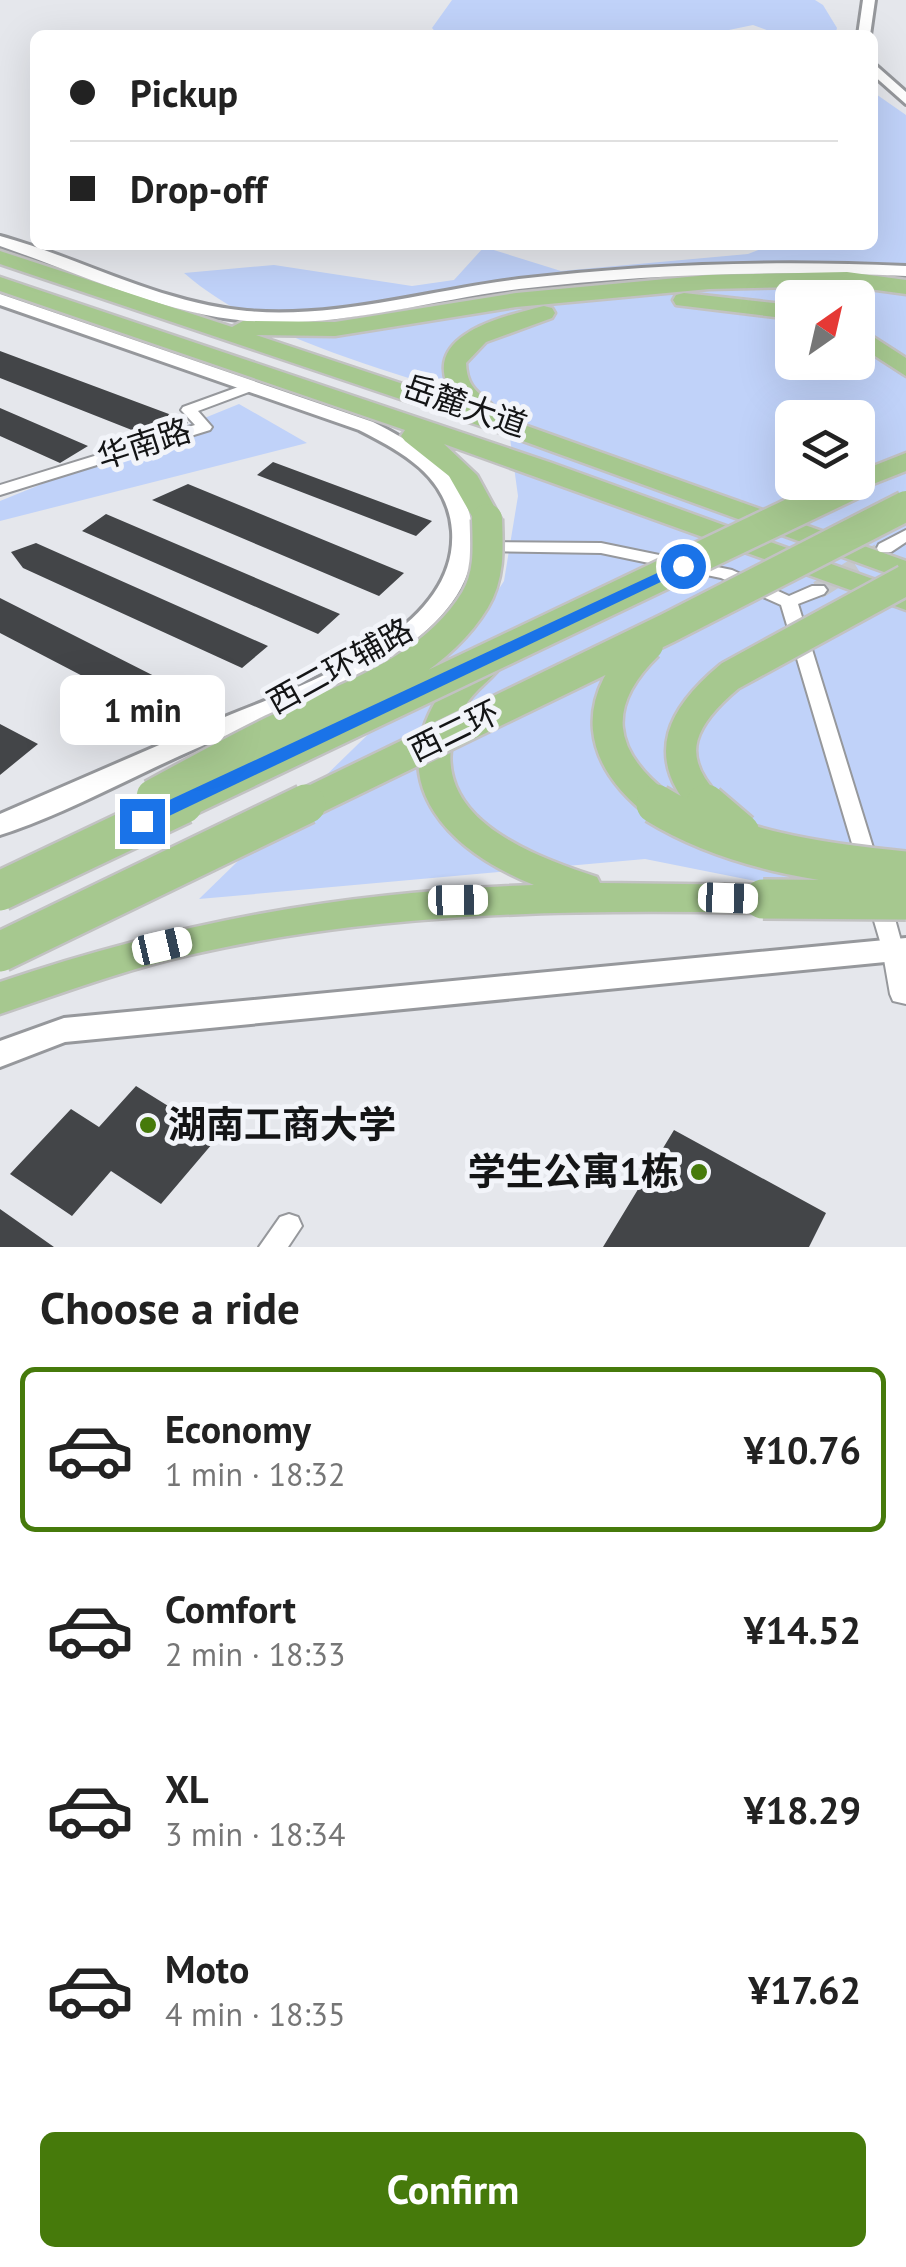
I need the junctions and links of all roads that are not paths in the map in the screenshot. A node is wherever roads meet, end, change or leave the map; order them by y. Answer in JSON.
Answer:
{"nodes":[{"id":1,"x":869,"y":0,"type":"edge"},
{"id":2,"x":865,"y":30,"type":"edge"},
{"id":3,"x":878,"y":72,"type":"edge"},
{"id":4,"x":906,"y":100,"type":"edge"},
{"id":5,"x":0,"y":241,"type":"edge"},
{"id":6,"x":0,"y":257,"type":"edge"},
{"id":7,"x":906,"y":271,"type":"edge"},
{"id":8,"x":906,"y":283,"type":"edge"},
{"id":9,"x":0,"y":284,"type":"edge"},
{"id":10,"x":0,"y":299,"type":"edge"},
{"id":11,"x":775,"y":309,"type":"edge"},
{"id":12,"x":172,"y":316,"type":"junction"},
{"id":13,"x":875,"y":346,"type":"edge"},
{"id":14,"x":906,"y":369,"type":"edge"},
{"id":15,"x":252,"y":386,"type":"junction"},
{"id":16,"x":358,"y":406,"type":"junction"},
{"id":17,"x":510,"y":428,"type":"junction"},
{"id":18,"x":906,"y":443,"type":"edge"},
{"id":19,"x":906,"y":461,"type":"edge"},
{"id":20,"x":875,"y":474,"type":"joint"},
{"id":21,"x":0,"y":490,"type":"edge"},
{"id":22,"x":820,"y":500,"type":"edge"},
{"id":23,"x":906,"y":506,"type":"edge"},
{"id":24,"x":906,"y":535,"type":"edge"},
{"id":25,"x":466,"y":547,"type":"junction"},
{"id":26,"x":884,"y":548,"type":"tunnel mouth"},
{"id":27,"x":906,"y":571,"type":"edge"},
{"id":28,"x":906,"y":580,"type":"edge"},
{"id":29,"x":818,"y":590,"type":"tunnel mouth"},
{"id":30,"x":906,"y":600,"type":"edge"},
{"id":31,"x":789,"y":602,"type":"junction"},
{"id":32,"x":668,"y":628,"type":"junction"},
{"id":33,"x":508,"y":649,"type":"junction"},
{"id":34,"x":0,"y":826,"type":"edge"},
{"id":35,"x":764,"y":849,"type":"junction"},
{"id":36,"x":906,"y":872,"type":"edge"},
{"id":37,"x":0,"y":878,"type":"edge"},
{"id":38,"x":0,"y":891,"type":"edge"},
{"id":39,"x":625,"y":895,"type":"junction"},
{"id":40,"x":906,"y":900,"type":"edge"},
{"id":41,"x":899,"y":949,"type":"edge"},
{"id":42,"x":0,"y":952,"type":"edge"},
{"id":43,"x":906,"y":995,"type":"edge"},
{"id":44,"x":0,"y":998,"type":"edge"},
{"id":45,"x":0,"y":1054,"type":"edge"},
{"id":46,"x":288,"y":1226,"type":"dead end"},
{"id":47,"x":272,"y":1247,"type":"edge"}],
"edges":[{"from":1,"to":2,"type":"street"},
{"from":3,"to":4,"type":"street"},
{"from":5,"to":7,"type":"street"},
{"from":6,"to":12,"type":"highway","name":"岳麓大道"},
{"from":8,"to":12,"type":"highway"},
{"from":9,"to":16,"type":"highway","name":"岳麓大道"},
{"from":10,"to":15,"type":"street"},
{"from":11,"to":17,"type":"highway"},
{"from":12,"to":17,"type":"highway","name":"岳麓大道"},
{"from":13,"to":14,"type":"highway"},
{"from":15,"to":21,"type":"street","name":"华南路"},
{"from":15,"to":25,"type":"street"},
{"from":16,"to":30,"type":"highway","name":"岳麓大道"},
{"from":16,"to":37,"type":"highway","bridge":true},
{"from":17,"to":27,"type":"highway","name":"岳麓大道"},
{"from":18,"to":20,"type":"highway"},
{"from":19,"to":20,"type":"highway"},
{"from":22,"to":33,"type":"highway","bridge":true},
{"from":23,"to":32,"type":"highway","name":"西二环","bridge":true},
{"from":24,"to":26,"type":"street"},
{"from":25,"to":31,"type":"street"},
{"from":25,"to":34,"type":"street","name":"西二环辅路"},
{"from":28,"to":35,"type":"highway","bridge":true},
{"from":29,"to":31,"type":"street"},
{"from":31,"to":41,"type":"street"},
{"from":32,"to":35,"type":"highway","bridge":true},
{"from":32,"to":42,"type":"highway","name":"西二环","bridge":true},
{"from":33,"to":38,"type":"highway","bridge":true},
{"from":33,"to":39,"type":"highway","bridge":true},
{"from":35,"to":36,"type":"highway","bridge":true},
{"from":39,"to":40,"type":"highway","bridge":true},
{"from":39,"to":44,"type":"highway"},
{"from":41,"to":43,"type":"street"},
{"from":41,"to":45,"type":"street"},
{"from":46,"to":47,"type":"street"}]}
